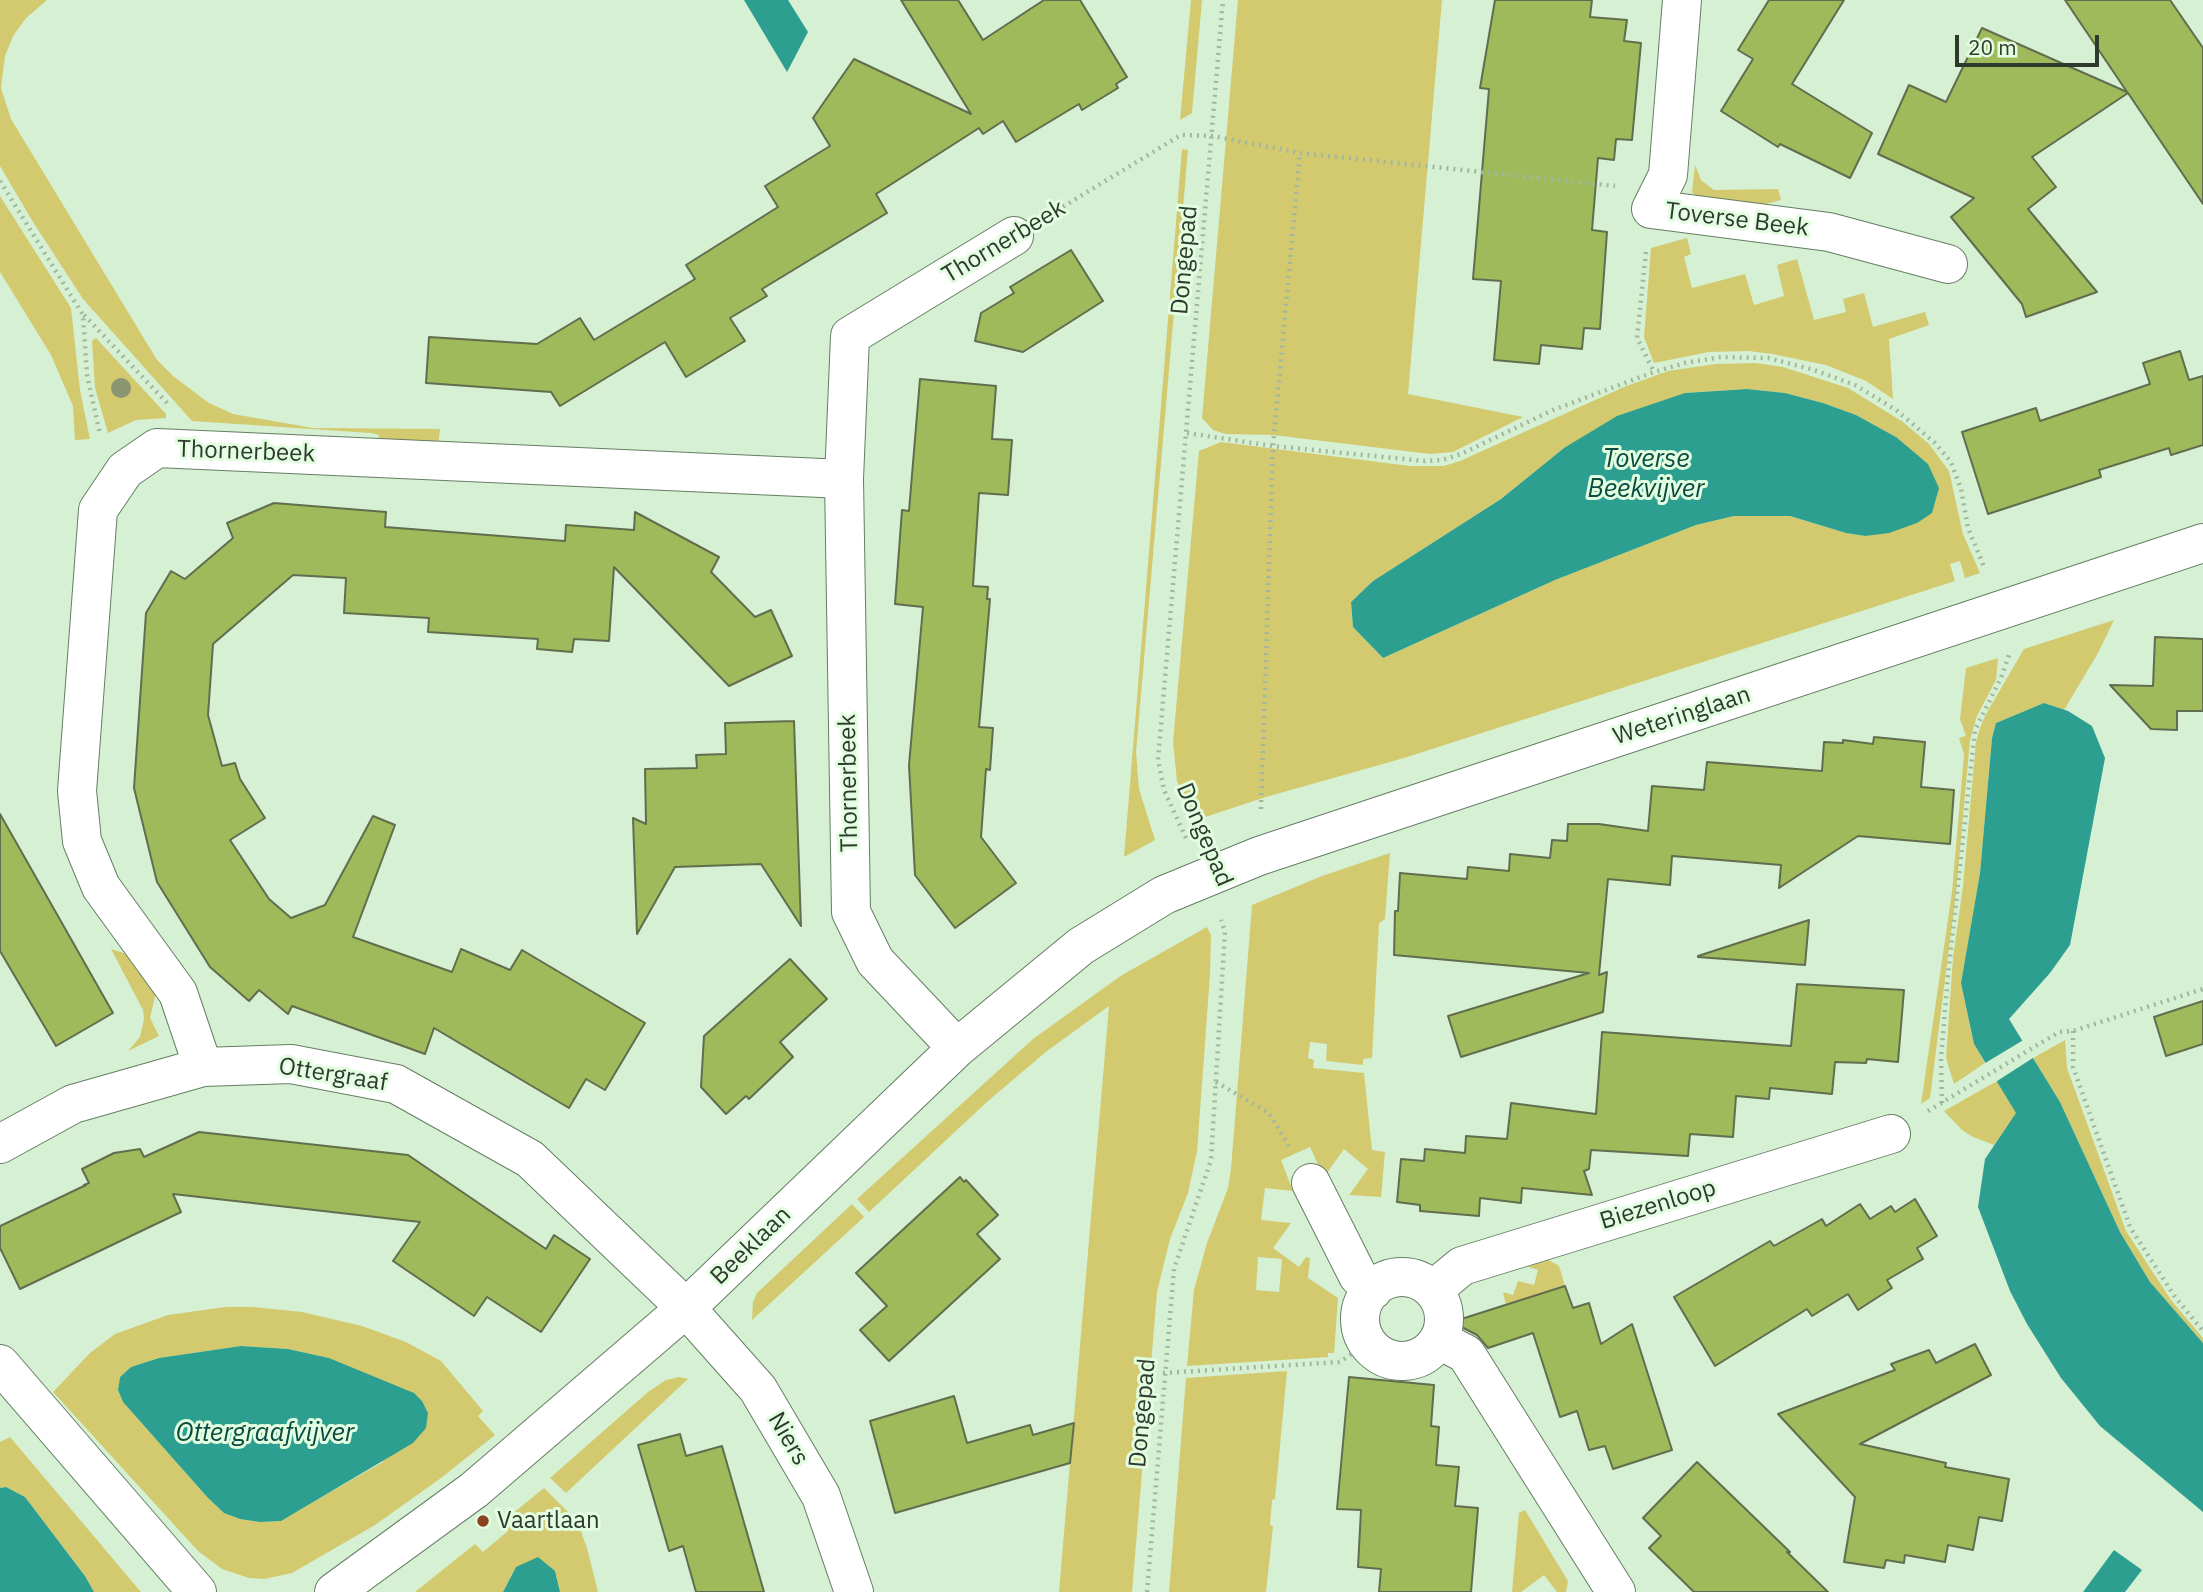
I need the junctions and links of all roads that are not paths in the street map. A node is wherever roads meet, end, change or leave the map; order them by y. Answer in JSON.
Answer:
{"nodes":[{"id":1,"x":1682,"y":0,"type":"edge"},
{"id":2,"x":1014,"y":236,"type":"road end"},
{"id":3,"x":1948,"y":264,"type":"dead end"},
{"id":4,"x":844,"y":479,"type":"junction"},
{"id":5,"x":2203,"y":543,"type":"edge"},
{"id":6,"x":1164,"y":895,"type":"joint"},
{"id":7,"x":957,"y":1048,"type":"junction"},
{"id":8,"x":204,"y":1067,"type":"junction"},
{"id":9,"x":1891,"y":1134,"type":"road end"},
{"id":10,"x":0,"y":1144,"type":"edge"},
{"id":11,"x":1311,"y":1183,"type":"road end"},
{"id":12,"x":1373,"y":1290,"type":"junction"},
{"id":13,"x":1433,"y":1290,"type":"junction"},
{"id":14,"x":686,"y":1308,"type":"junction"},
{"id":15,"x":1439,"y":1339,"type":"junction"},
{"id":16,"x":0,"y":1364,"type":"edge"},
{"id":17,"x":197,"y":1592,"type":"edge"},
{"id":18,"x":334,"y":1592,"type":"edge"},
{"id":19,"x":854,"y":1592,"type":"edge"},
{"id":20,"x":1616,"y":1592,"type":"edge"}],
"edges":[{"from":1,"to":3,"type":"street","name":"Toverse Beek"},
{"from":2,"to":4,"type":"street","name":"Thornerbeek"},
{"from":4,"to":7,"type":"street","name":"Thornerbeek"},
{"from":4,"to":8,"type":"street","name":"Thornerbeek"},
{"from":5,"to":6,"type":"street","name":"Weteringlaan"},
{"from":6,"to":7,"type":"street","name":"Beeklaan"},
{"from":7,"to":14,"type":"street","name":"Beeklaan"},
{"from":8,"to":10,"type":"street","name":"Ottergraaf"},
{"from":8,"to":14,"type":"street","name":"Ottergraaf"},
{"from":9,"to":13,"type":"street","name":"Biezenloop"},
{"from":11,"to":12,"type":"street"},
{"from":12,"to":13,"type":"street"},
{"from":12,"to":15,"type":"street"},
{"from":13,"to":15,"type":"street"},
{"from":14,"to":18,"type":"street","name":"Beeklaan"},
{"from":14,"to":19,"type":"street","name":"Niers"},
{"from":15,"to":20,"type":"street"},
{"from":16,"to":17,"type":"street"}]}
